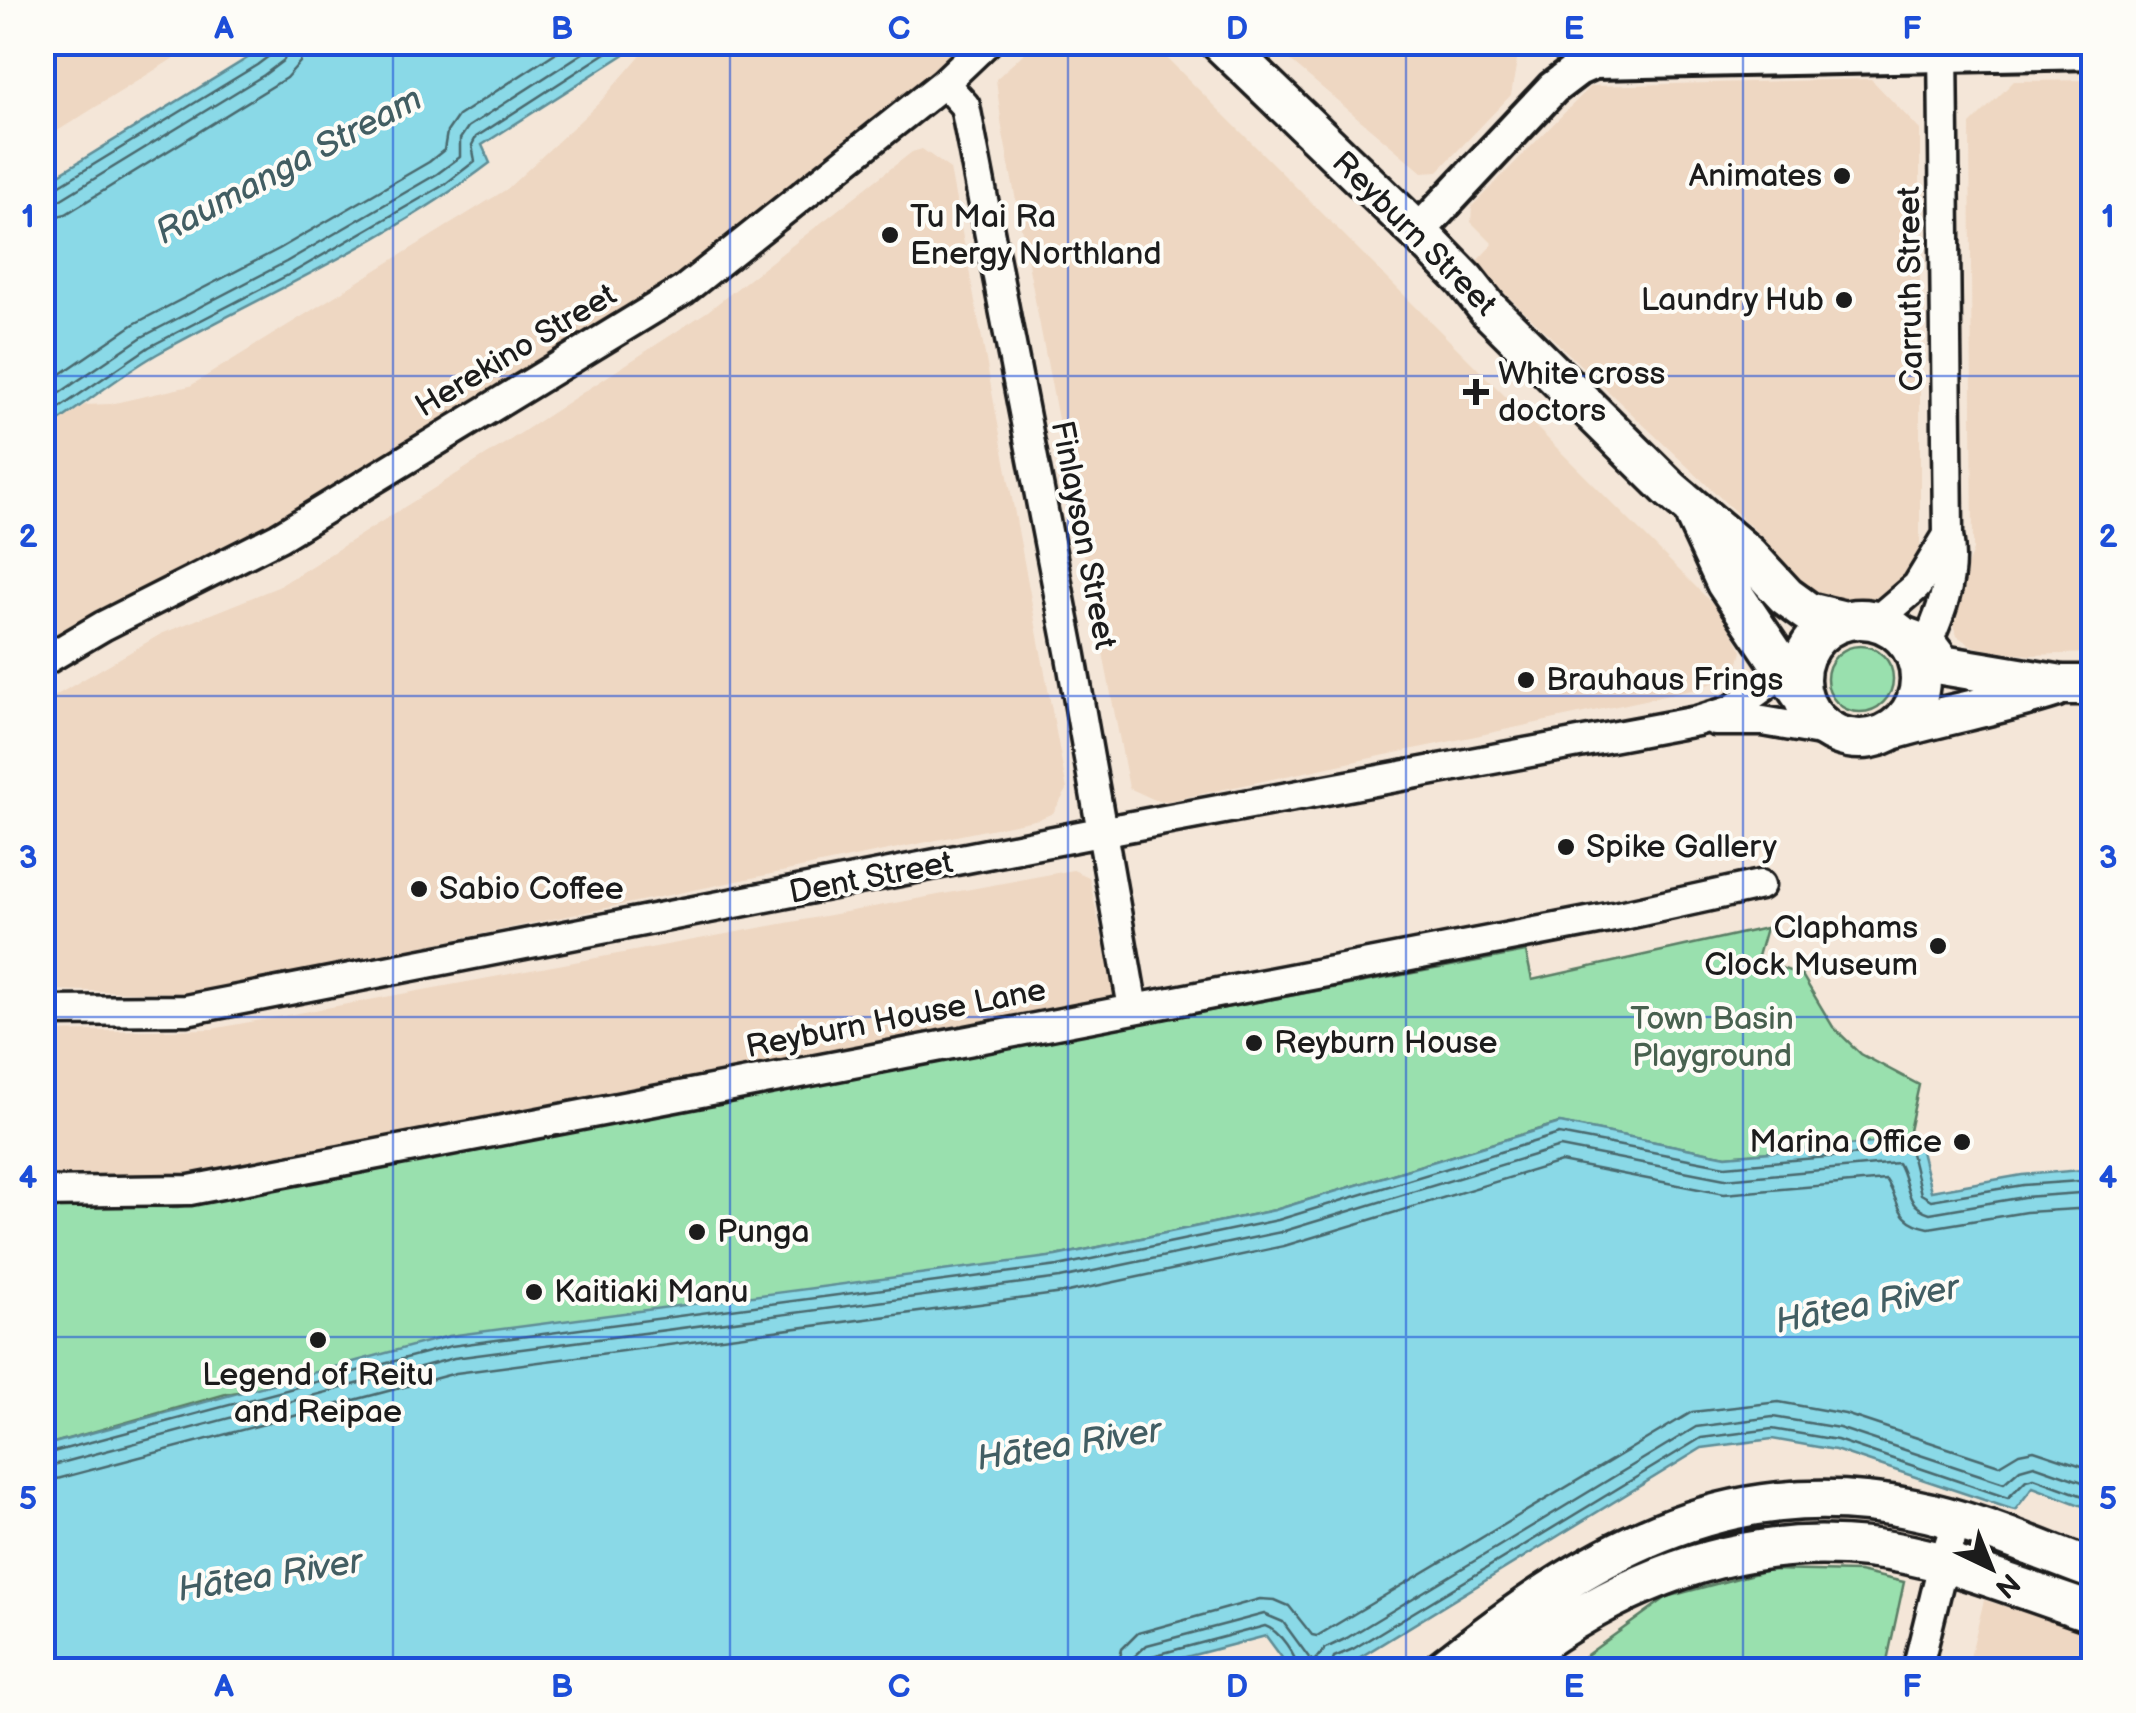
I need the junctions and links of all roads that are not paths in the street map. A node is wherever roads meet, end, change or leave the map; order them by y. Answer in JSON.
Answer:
{"nodes":[{"id":1,"x":987,"y":42,"type":"edge"},
{"id":2,"x":1220,"y":42,"type":"edge"},
{"id":3,"x":1943,"y":48,"type":"edge"},
{"id":4,"x":2094,"y":52,"type":"edge"},
{"id":5,"x":944,"y":84,"type":"junction"},
{"id":6,"x":1418,"y":232,"type":"junction"},
{"id":7,"x":1693,"y":511,"type":"junction"},
{"id":8,"x":1948,"y":535,"type":"junction"},
{"id":9,"x":1894,"y":637,"type":"junction"},
{"id":10,"x":42,"y":662,"type":"edge"},
{"id":11,"x":1797,"y":675,"type":"junction"},
{"id":12,"x":2078,"y":685,"type":"edge"},
{"id":13,"x":1698,"y":721,"type":"junction"},
{"id":14,"x":1892,"y":730,"type":"junction"},
{"id":15,"x":1832,"y":733,"type":"junction"},
{"id":16,"x":1100,"y":832,"type":"junction"},
{"id":17,"x":1760,"y":884,"type":"dead end"},
{"id":18,"x":1133,"y":1008,"type":"junction"},
{"id":19,"x":42,"y":1011,"type":"edge"},
{"id":20,"x":42,"y":1192,"type":"edge"},
{"id":21,"x":1958,"y":1520,"type":"junction"},
{"id":22,"x":1943,"y":1564,"type":"junction"},
{"id":23,"x":2094,"y":1570,"type":"edge"},
{"id":24,"x":2094,"y":1613,"type":"edge"},
{"id":25,"x":1442,"y":1670,"type":"edge"},
{"id":26,"x":1502,"y":1670,"type":"edge"},
{"id":27,"x":1917,"y":1670,"type":"edge"}],
"edges":[{"from":1,"to":5,"type":"street","name":"Herekino Street"},
{"from":2,"to":6,"type":"main road","name":"Reyburn Street"},
{"from":3,"to":4,"type":"street"},
{"from":3,"to":6,"type":"street"},
{"from":3,"to":8,"type":"street","name":"Carruth Street"},
{"from":5,"to":10,"type":"street","name":"Herekino Street"},
{"from":5,"to":16,"type":"street","name":"Finlayson Street"},
{"from":6,"to":7,"type":"main road","name":"Reyburn Street"},
{"from":7,"to":9,"type":"main road","name":"Reyburn Street"},
{"from":7,"to":11,"type":"main road","name":"Reyburn Street"},
{"from":8,"to":9,"type":"street"},
{"from":8,"to":9,"type":"street","name":"Carruth Street"},
{"from":9,"to":11,"type":"main road"},
{"from":9,"to":12,"type":"main road"},
{"from":9,"to":14,"type":"main road"},
{"from":11,"to":13,"type":"street","name":"Dent Street"},
{"from":11,"to":15,"type":"main road"},
{"from":12,"to":14,"type":"main road"},
{"from":13,"to":15,"type":"street","name":"Dent Street"},
{"from":13,"to":16,"type":"street","name":"Dent Street"},
{"from":14,"to":15,"type":"main road"},
{"from":16,"to":18,"type":"street","name":"Finlayson Street"},
{"from":16,"to":19,"type":"street","name":"Dent Street"},
{"from":17,"to":18,"type":"street","name":"Reyburn House Lane"},
{"from":18,"to":20,"type":"street","name":"Reyburn House Lane"},
{"from":21,"to":22,"type":"street"},
{"from":21,"to":23,"type":"main road"},
{"from":21,"to":25,"type":"main road"},
{"from":22,"to":24,"type":"main road"},
{"from":22,"to":26,"type":"main road"},
{"from":22,"to":27,"type":"street"}]}
